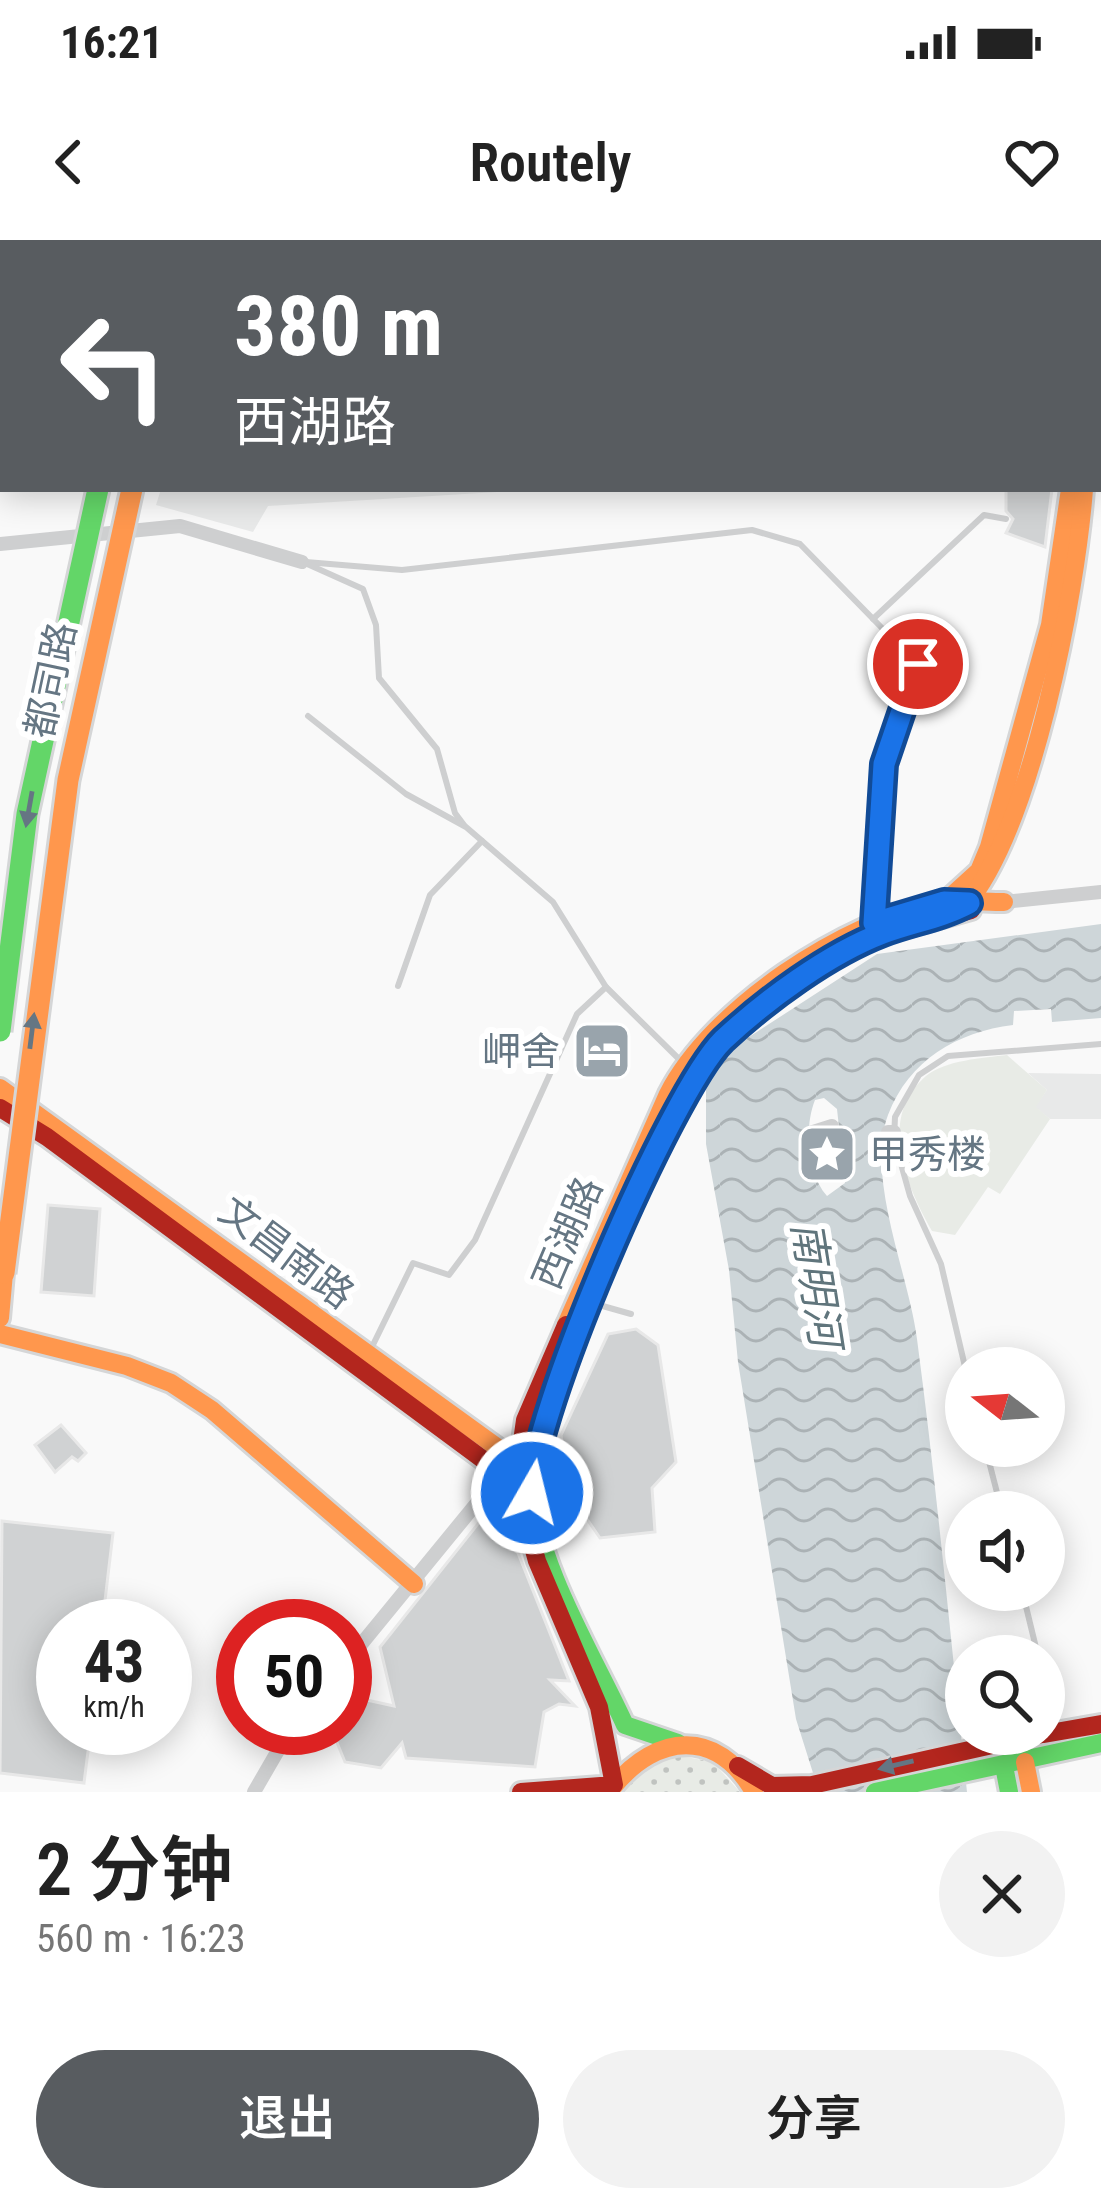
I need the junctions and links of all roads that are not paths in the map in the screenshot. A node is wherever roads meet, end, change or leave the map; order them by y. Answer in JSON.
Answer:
{"nodes":[{"id":1,"x":97,"y":492,"type":"edge"},
{"id":2,"x":131,"y":492,"type":"edge"},
{"id":3,"x":1070,"y":492,"type":"edge"},
{"id":4,"x":1084,"y":492,"type":"edge"},
{"id":5,"x":1006,"y":519,"type":"dead end"},
{"id":6,"x":0,"y":544,"type":"edge"},
{"id":7,"x":302,"y":562,"type":"junction"},
{"id":8,"x":873,"y":619,"type":"junction"},
{"id":9,"x":308,"y":716,"type":"dead end"},
{"id":10,"x":466,"y":827,"type":"junction"},
{"id":11,"x":482,"y":841,"type":"junction"},
{"id":12,"x":1101,"y":892,"type":"edge"},
{"id":13,"x":1004,"y":902,"type":"junction"},
{"id":14,"x":969,"y":903,"type":"junction"},
{"id":15,"x":944,"y":909,"type":"junction"},
{"id":16,"x":874,"y":923,"type":"junction"},
{"id":17,"x":398,"y":986,"type":"dead end"},
{"id":18,"x":606,"y":987,"type":"junction"},
{"id":19,"x":0,"y":1031,"type":"edge"},
{"id":20,"x":1101,"y":1043,"type":"edge"},
{"id":21,"x":689,"y":1072,"type":"junction"},
{"id":22,"x":0,"y":1088,"type":"edge"},
{"id":23,"x":0,"y":1108,"type":"edge"},
{"id":24,"x":832,"y":1126,"type":"dead end"},
{"id":25,"x":810,"y":1133,"type":"dead end"},
{"id":26,"x":592,"y":1303,"type":"junction"},
{"id":27,"x":631,"y":1314,"type":"dead end"},
{"id":28,"x":0,"y":1318,"type":"edge"},
{"id":29,"x":0,"y":1334,"type":"edge"},
{"id":30,"x":960,"y":1347,"type":"edge"},
{"id":31,"x":367,"y":1357,"type":"junction"},
{"id":32,"x":517,"y":1473,"type":"junction"},
{"id":33,"x":414,"y":1584,"type":"junction"},
{"id":34,"x":372,"y":1633,"type":"edge"},
{"id":35,"x":1101,"y":1724,"type":"edge"},
{"id":36,"x":1065,"y":1730,"type":"edge"},
{"id":37,"x":678,"y":1743,"type":"junction"},
{"id":38,"x":1101,"y":1743,"type":"edge"},
{"id":39,"x":945,"y":1754,"type":"edge"},
{"id":40,"x":275,"y":1755,"type":"edge"},
{"id":41,"x":738,"y":1766,"type":"junction"},
{"id":42,"x":1005,"y":1766,"type":"junction"},
{"id":43,"x":612,"y":1788,"type":"edge"},
{"id":44,"x":254,"y":1792,"type":"edge"},
{"id":45,"x":521,"y":1792,"type":"edge"},
{"id":46,"x":754,"y":1792,"type":"edge"},
{"id":47,"x":875,"y":1792,"type":"edge"},
{"id":48,"x":1010,"y":1792,"type":"edge"},
{"id":49,"x":1031,"y":1792,"type":"edge"}],
"edges":[{"from":1,"to":19,"type":"main road","name":"都司路","one_way":true,"bridge":true},
{"from":28,"to":2,"type":"main road","name":"都司路","one_way":true,"bridge":true},
{"from":3,"to":15,"type":"main road"},
{"from":4,"to":14,"type":"main road"},
{"from":5,"to":8,"type":"lane"},
{"from":6,"to":7,"type":"street"},
{"from":7,"to":8,"type":"lane"},
{"from":7,"to":10,"type":"lane"},
{"from":8,"to":16,"type":"lane"},
{"from":9,"to":10,"type":"lane"},
{"from":10,"to":11,"type":"lane"},
{"from":11,"to":17,"type":"lane"},
{"from":11,"to":18,"type":"lane"},
{"from":12,"to":13,"type":"street","name":"西湖路"},
{"from":13,"to":14,"type":"main road","name":"西湖路"},
{"from":13,"to":15,"type":"main road","name":"西湖路"},
{"from":14,"to":15,"type":"main road"},
{"from":15,"to":16,"type":"main road","name":"西湖路"},
{"from":15,"to":21,"type":"main road","name":"西湖路"},
{"from":16,"to":21,"type":"main road","name":"西湖路"},
{"from":18,"to":21,"type":"lane"},
{"from":18,"to":31,"type":"lane"},
{"from":20,"to":30,"type":"lane"},
{"from":21,"to":26,"type":"main road","name":"西湖路"},
{"from":21,"to":32,"type":"main road","name":"西湖路"},
{"from":22,"to":31,"type":"main road","name":"文昌南路"},
{"from":23,"to":32,"type":"main road","name":"文昌南路"},
{"from":24,"to":25,"type":"street"},
{"from":26,"to":27,"type":"lane"},
{"from":26,"to":32,"type":"main road","name":"西湖路"},
{"from":29,"to":33,"type":"main road"},
{"from":31,"to":32,"type":"main road","name":"文昌南路"},
{"from":32,"to":33,"type":"street"},
{"from":32,"to":37,"type":"main road","name":"西湖路"},
{"from":32,"to":43,"type":"main road","name":"西湖路"},
{"from":33,"to":34,"type":"street"},
{"from":35,"to":36,"type":"main road"},
{"from":37,"to":41,"type":"main road","name":"西湖路"},
{"from":37,"to":43,"type":"main road"},
{"from":38,"to":42,"type":"main road"},
{"from":39,"to":41,"type":"main road","name":"西湖路","one_way":true},
{"from":40,"to":44,"type":"street"},
{"from":41,"to":46,"type":"main road"},
{"from":42,"to":47,"type":"main road"},
{"from":42,"to":48,"type":"main road"},
{"from":42,"to":49,"type":"main road"},
{"from":43,"to":45,"type":"main road"}]}
